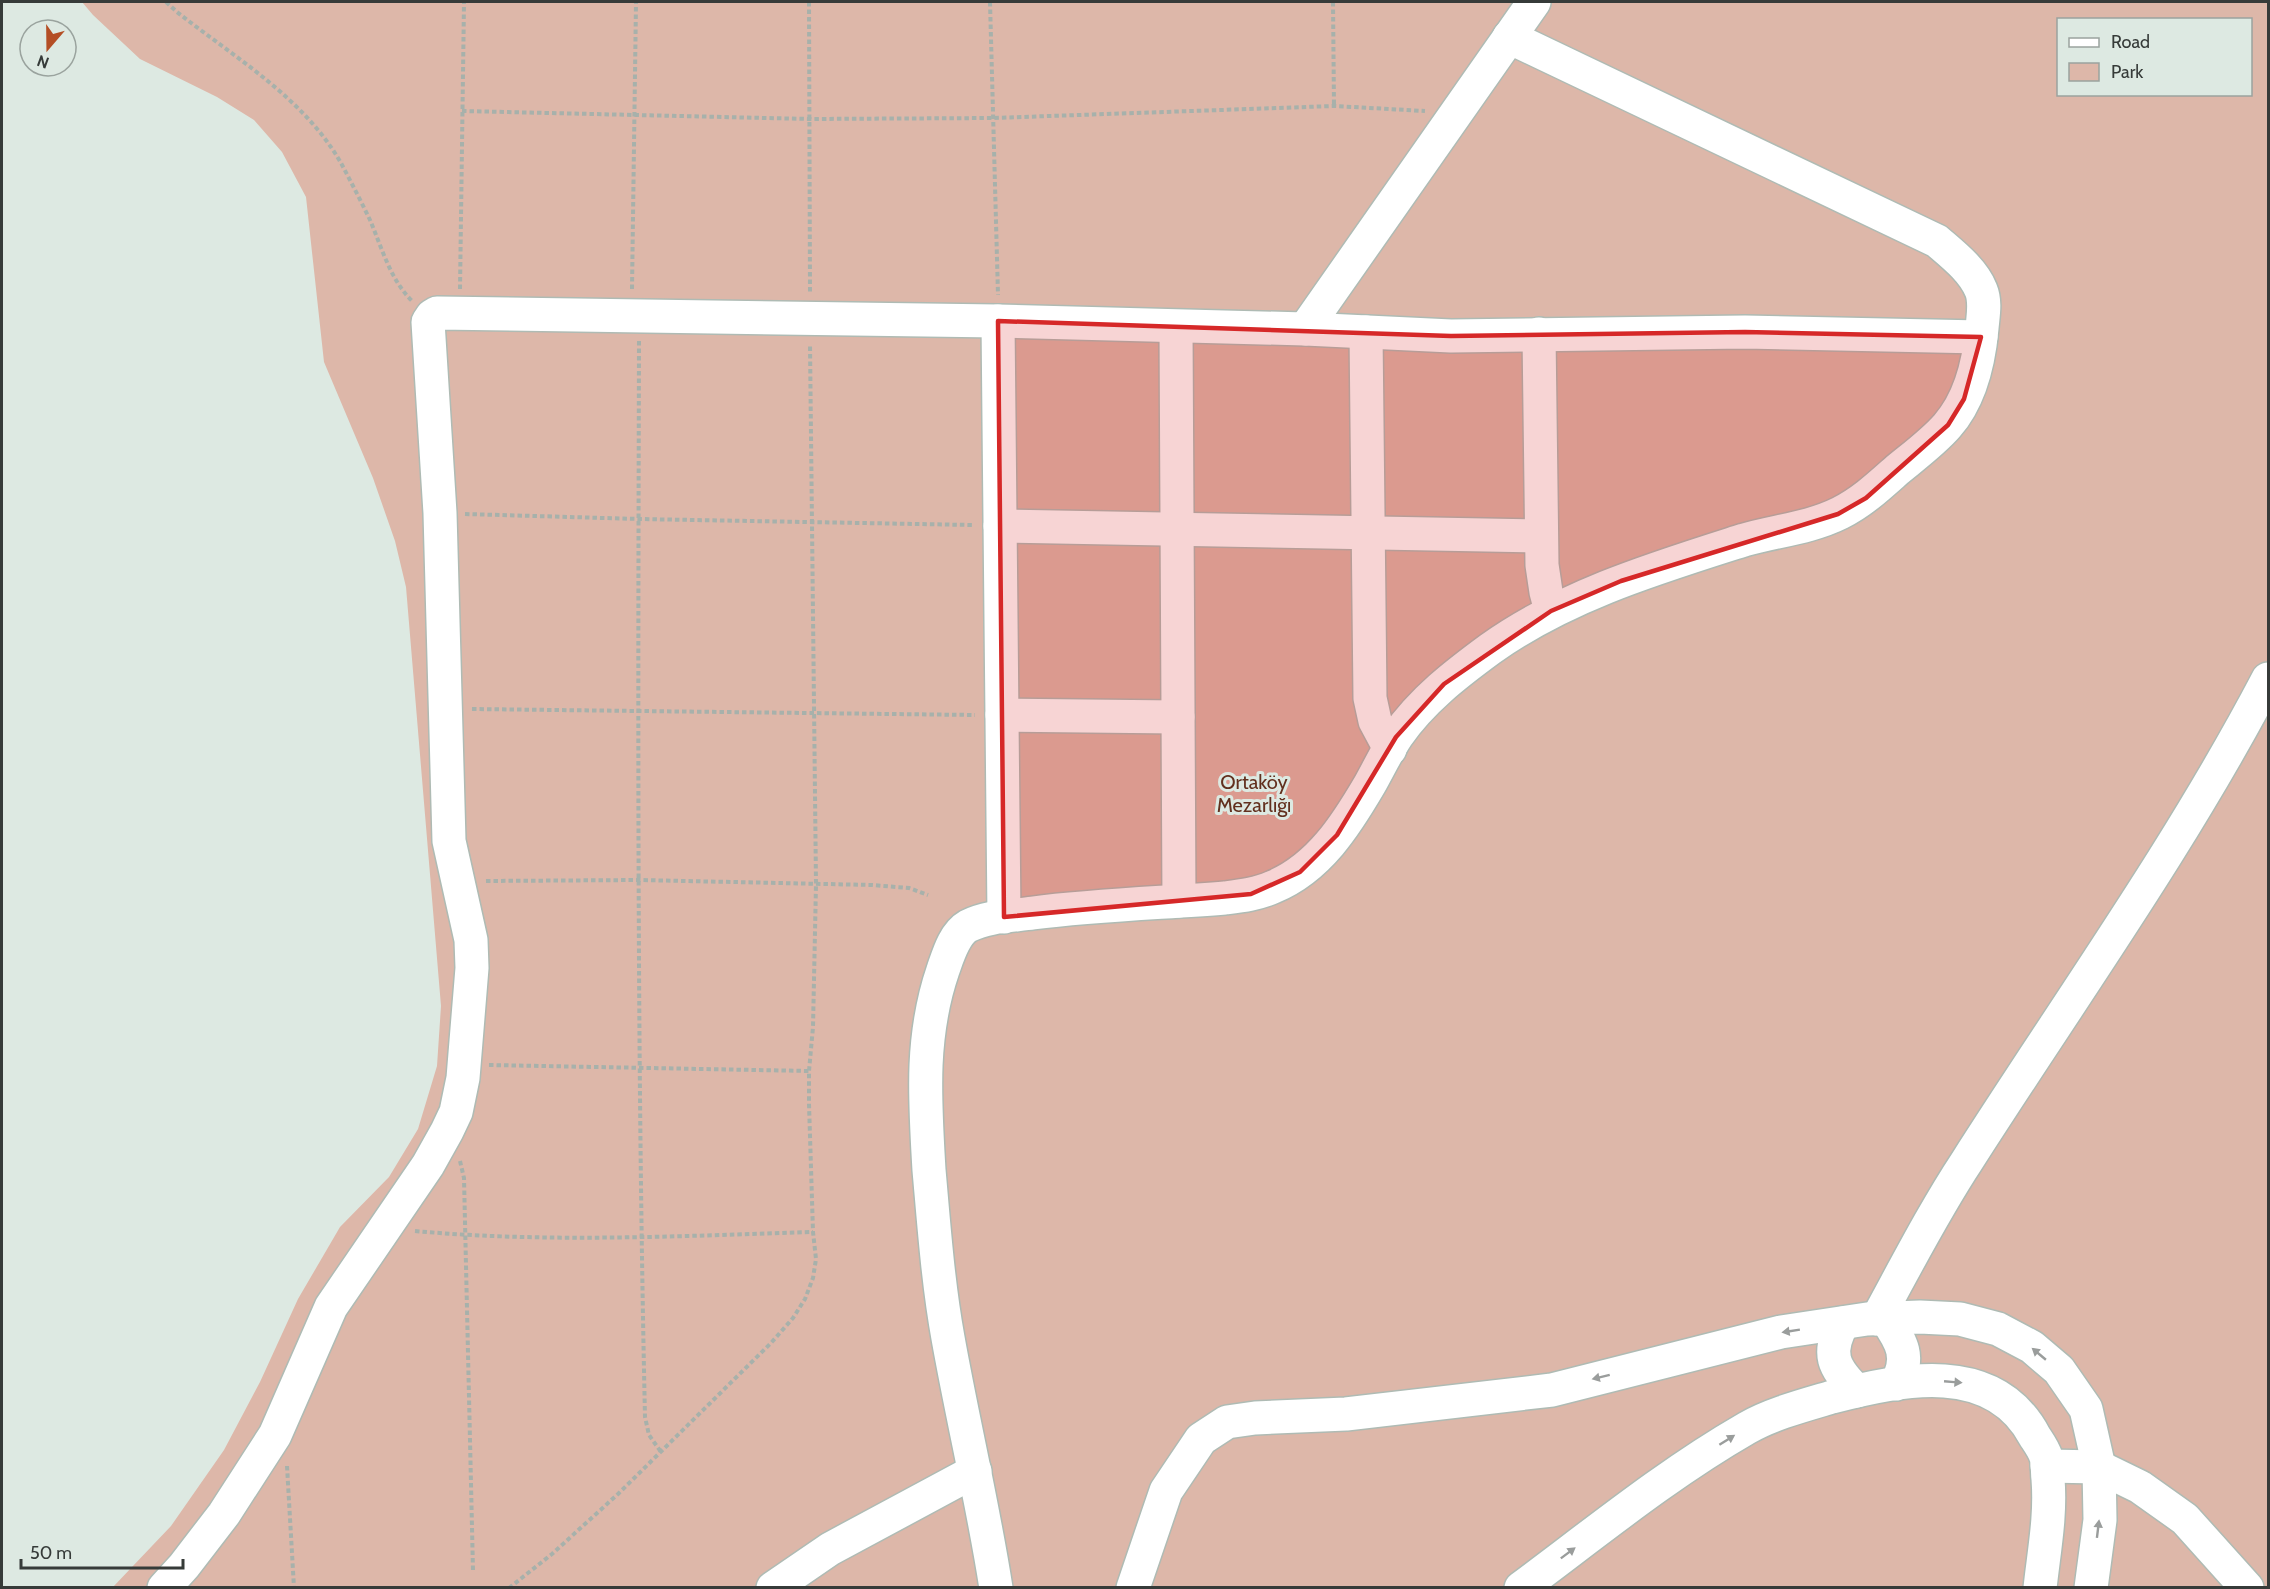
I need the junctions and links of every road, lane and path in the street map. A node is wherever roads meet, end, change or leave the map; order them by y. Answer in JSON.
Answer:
{"nodes":[{"id":1,"x":166,"y":2,"type":"edge"},
{"id":2,"x":464,"y":2,"type":"edge"},
{"id":3,"x":636,"y":2,"type":"edge"},
{"id":4,"x":809,"y":2,"type":"edge"},
{"id":5,"x":990,"y":2,"type":"edge"},
{"id":6,"x":1333,"y":2,"type":"edge"},
{"id":7,"x":1534,"y":2,"type":"edge"},
{"id":8,"x":1509,"y":37,"type":"junction"},
{"id":9,"x":1334,"y":106,"type":"junction"},
{"id":10,"x":462,"y":111,"type":"junction"},
{"id":11,"x":1455,"y":114,"type":"junction"},
{"id":12,"x":634,"y":116,"type":"junction"},
{"id":13,"x":993,"y":118,"type":"junction"},
{"id":14,"x":810,"y":119,"type":"junction"},
{"id":15,"x":446,"y":315,"type":"junction"},
{"id":16,"x":635,"y":316,"type":"junction"},
{"id":17,"x":810,"y":318,"type":"junction"},
{"id":18,"x":998,"y":321,"type":"junction"},
{"id":19,"x":1176,"y":327,"type":"junction"},
{"id":20,"x":1305,"y":329,"type":"junction"},
{"id":21,"x":1366,"y":332,"type":"junction"},
{"id":22,"x":1539,"y":334,"type":"junction"},
{"id":23,"x":1981,"y":337,"type":"junction"},
{"id":24,"x":440,"y":513,"type":"junction"},
{"id":25,"x":639,"y":519,"type":"junction"},
{"id":26,"x":811,"y":522,"type":"junction"},
{"id":27,"x":1000,"y":526,"type":"junction"},
{"id":28,"x":1177,"y":530,"type":"junction"},
{"id":29,"x":1367,"y":533,"type":"junction"},
{"id":30,"x":1541,"y":536,"type":"junction"},
{"id":31,"x":1551,"y":611,"type":"junction"},
{"id":32,"x":2268,"y":679,"type":"edge"},
{"id":33,"x":445,"y":709,"type":"junction"},
{"id":34,"x":638,"y":711,"type":"junction"},
{"id":35,"x":815,"y":713,"type":"junction"},
{"id":36,"x":1002,"y":715,"type":"junction"},
{"id":37,"x":1178,"y":717,"type":"junction"},
{"id":38,"x":1390,"y":749,"type":"junction"},
{"id":39,"x":639,"y":880,"type":"junction"},
{"id":40,"x":457,"y":881,"type":"junction"},
{"id":41,"x":816,"y":884,"type":"junction"},
{"id":42,"x":928,"y":895,"type":"dead end"},
{"id":43,"x":1179,"y":901,"type":"junction"},
{"id":44,"x":1004,"y":917,"type":"junction"},
{"id":45,"x":465,"y":1065,"type":"junction"},
{"id":46,"x":640,"y":1068,"type":"junction"},
{"id":47,"x":809,"y":1071,"type":"junction"},
{"id":48,"x":447,"y":1131,"type":"junction"},
{"id":49,"x":385,"y":1228,"type":"junction"},
{"id":50,"x":813,"y":1232,"type":"junction"},
{"id":51,"x":465,"y":1235,"type":"junction"},
{"id":52,"x":641,"y":1237,"type":"junction"},
{"id":53,"x":1881,"y":1319,"type":"junction"},
{"id":54,"x":1843,"y":1323,"type":"junction"},
{"id":55,"x":1896,"y":1384,"type":"junction"},
{"id":56,"x":1857,"y":1391,"type":"junction"},
{"id":57,"x":275,"y":1435,"type":"junction"},
{"id":58,"x":661,"y":1452,"type":"junction"},
{"id":59,"x":2047,"y":1467,"type":"junction"},
{"id":60,"x":2099,"y":1467,"type":"junction"},
{"id":61,"x":975,"y":1471,"type":"junction"},
{"id":62,"x":473,"y":1571,"type":"dead end"},
{"id":63,"x":811,"y":1574,"type":"edge"},
{"id":64,"x":164,"y":1587,"type":"edge"},
{"id":65,"x":294,"y":1587,"type":"edge"},
{"id":66,"x":509,"y":1587,"type":"edge"},
{"id":67,"x":773,"y":1587,"type":"edge"},
{"id":68,"x":996,"y":1587,"type":"edge"},
{"id":69,"x":1133,"y":1587,"type":"edge"},
{"id":70,"x":1521,"y":1587,"type":"edge"},
{"id":71,"x":2040,"y":1587,"type":"edge"},
{"id":72,"x":2091,"y":1587,"type":"edge"},
{"id":73,"x":2247,"y":1587,"type":"edge"}],
"edges":[{"from":1,"to":15,"type":"path"},
{"from":2,"to":10,"type":"path"},
{"from":3,"to":12,"type":"path"},
{"from":4,"to":14,"type":"path"},
{"from":5,"to":13,"type":"path"},
{"from":6,"to":9,"type":"path"},
{"from":7,"to":8,"type":"street"},
{"from":8,"to":11,"type":"street"},
{"from":8,"to":23,"type":"street"},
{"from":9,"to":11,"type":"path"},
{"from":9,"to":13,"type":"path"},
{"from":10,"to":12,"type":"path"},
{"from":10,"to":15,"type":"path"},
{"from":11,"to":20,"type":"street"},
{"from":12,"to":14,"type":"path"},
{"from":12,"to":16,"type":"path"},
{"from":13,"to":14,"type":"path"},
{"from":13,"to":18,"type":"path"},
{"from":14,"to":17,"type":"path"},
{"from":15,"to":16,"type":"street"},
{"from":15,"to":24,"type":"street"},
{"from":16,"to":17,"type":"street"},
{"from":16,"to":25,"type":"path"},
{"from":17,"to":18,"type":"street"},
{"from":17,"to":26,"type":"path"},
{"from":18,"to":19,"type":"street"},
{"from":18,"to":27,"type":"street"},
{"from":19,"to":20,"type":"street"},
{"from":19,"to":28,"type":"street"},
{"from":20,"to":21,"type":"street"},
{"from":21,"to":22,"type":"street"},
{"from":21,"to":29,"type":"street"},
{"from":22,"to":23,"type":"street"},
{"from":22,"to":30,"type":"street"},
{"from":23,"to":31,"type":"street"},
{"from":24,"to":25,"type":"path"},
{"from":24,"to":33,"type":"street"},
{"from":25,"to":26,"type":"path"},
{"from":25,"to":34,"type":"path"},
{"from":26,"to":27,"type":"path"},
{"from":26,"to":35,"type":"path"},
{"from":27,"to":28,"type":"street"},
{"from":27,"to":36,"type":"street"},
{"from":28,"to":29,"type":"street"},
{"from":28,"to":37,"type":"street"},
{"from":29,"to":30,"type":"street"},
{"from":29,"to":38,"type":"street"},
{"from":30,"to":31,"type":"street"},
{"from":31,"to":38,"type":"street"},
{"from":32,"to":53,"type":"street"},
{"from":33,"to":34,"type":"path"},
{"from":33,"to":40,"type":"street"},
{"from":34,"to":35,"type":"path"},
{"from":34,"to":39,"type":"path"},
{"from":35,"to":36,"type":"path"},
{"from":35,"to":41,"type":"path"},
{"from":36,"to":37,"type":"street"},
{"from":36,"to":44,"type":"street"},
{"from":37,"to":43,"type":"street"},
{"from":38,"to":43,"type":"street"},
{"from":39,"to":40,"type":"path"},
{"from":39,"to":41,"type":"path"},
{"from":39,"to":46,"type":"path"},
{"from":40,"to":45,"type":"street"},
{"from":41,"to":42,"type":"path"},
{"from":41,"to":47,"type":"path"},
{"from":43,"to":44,"type":"street"},
{"from":44,"to":61,"type":"street"},
{"from":45,"to":46,"type":"path"},
{"from":45,"to":48,"type":"street"},
{"from":46,"to":47,"type":"path"},
{"from":46,"to":52,"type":"path"},
{"from":47,"to":50,"type":"path"},
{"from":48,"to":49,"type":"street"},
{"from":48,"to":51,"type":"path"},
{"from":49,"to":51,"type":"path"},
{"from":49,"to":57,"type":"street"},
{"from":50,"to":52,"type":"path"},
{"from":50,"to":58,"type":"path"},
{"from":51,"to":52,"type":"path"},
{"from":51,"to":62,"type":"path"},
{"from":52,"to":58,"type":"path"},
{"from":53,"to":54,"type":"street"},
{"from":53,"to":55,"type":"street"},
{"from":60,"to":53,"type":"street","one_way":true},
{"from":54,"to":56,"type":"street"},
{"from":54,"to":69,"type":"street","one_way":true},
{"from":55,"to":56,"type":"street"},
{"from":55,"to":59,"type":"street","one_way":true},
{"from":70,"to":56,"type":"street","one_way":true},
{"from":57,"to":64,"type":"street"},
{"from":57,"to":65,"type":"path"},
{"from":58,"to":66,"type":"path"},
{"from":59,"to":60,"type":"street"},
{"from":59,"to":71,"type":"street"},
{"from":72,"to":60,"type":"street","one_way":true},
{"from":60,"to":73,"type":"street"},
{"from":61,"to":63,"type":"street"},
{"from":61,"to":68,"type":"street"},
{"from":63,"to":67,"type":"street"}]}
